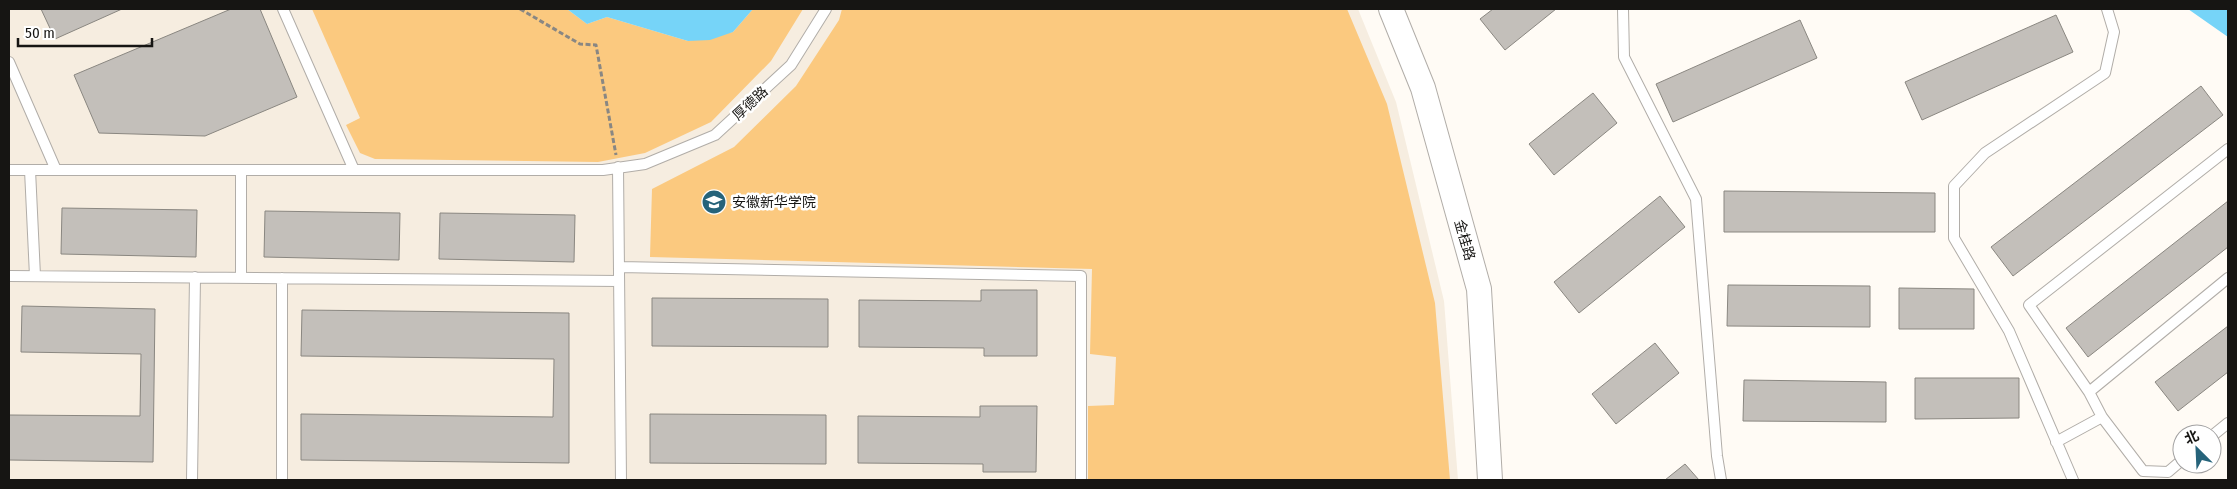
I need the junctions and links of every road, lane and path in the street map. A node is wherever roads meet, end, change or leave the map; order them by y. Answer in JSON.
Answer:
{"nodes":[{"id":1,"x":283,"y":9,"type":"edge"},
{"id":2,"x":520,"y":9,"type":"edge"},
{"id":3,"x":826,"y":9,"type":"edge"},
{"id":4,"x":1390,"y":9,"type":"edge"},
{"id":5,"x":1624,"y":9,"type":"edge"},
{"id":6,"x":2107,"y":9,"type":"edge"},
{"id":7,"x":9,"y":62,"type":"edge"},
{"id":8,"x":2228,"y":149,"type":"edge"},
{"id":9,"x":618,"y":168,"type":"junction"},
{"id":10,"x":9,"y":170,"type":"edge"},
{"id":11,"x":30,"y":170,"type":"junction"},
{"id":12,"x":56,"y":170,"type":"junction"},
{"id":13,"x":241,"y":170,"type":"junction"},
{"id":14,"x":354,"y":170,"type":"junction"},
{"id":15,"x":619,"y":268,"type":"junction"},
{"id":16,"x":9,"y":276,"type":"edge"},
{"id":17,"x":35,"y":276,"type":"junction"},
{"id":18,"x":195,"y":277,"type":"junction"},
{"id":19,"x":241,"y":278,"type":"junction"},
{"id":20,"x":282,"y":278,"type":"junction"},
{"id":21,"x":2228,"y":278,"type":"edge"},
{"id":22,"x":618,"y":281,"type":"junction"},
{"id":23,"x":2089,"y":392,"type":"junction"},
{"id":24,"x":2102,"y":416,"type":"junction"},
{"id":25,"x":2056,"y":442,"type":"junction"},
{"id":26,"x":2172,"y":469,"type":"edge"},
{"id":27,"x":192,"y":480,"type":"edge"},
{"id":28,"x":282,"y":480,"type":"edge"},
{"id":29,"x":621,"y":480,"type":"edge"},
{"id":30,"x":1081,"y":480,"type":"edge"},
{"id":31,"x":1490,"y":480,"type":"edge"},
{"id":32,"x":1721,"y":480,"type":"edge"},
{"id":33,"x":2073,"y":480,"type":"edge"}],
"edges":[{"from":1,"to":14,"type":"lane"},
{"from":2,"to":9,"type":"path"},
{"from":3,"to":9,"type":"lane","name":"厚德路"},
{"from":4,"to":31,"type":"street","name":"金桂路"},
{"from":5,"to":32,"type":"lane"},
{"from":6,"to":25,"type":"lane"},
{"from":7,"to":12,"type":"lane"},
{"from":8,"to":23,"type":"lane"},
{"from":9,"to":14,"type":"lane","name":"厚德路"},
{"from":9,"to":15,"type":"lane"},
{"from":10,"to":11,"type":"lane","name":"厚德路"},
{"from":11,"to":12,"type":"lane","name":"厚德路"},
{"from":11,"to":17,"type":"lane"},
{"from":12,"to":13,"type":"lane","name":"厚德路"},
{"from":13,"to":14,"type":"lane","name":"厚德路"},
{"from":13,"to":19,"type":"lane"},
{"from":15,"to":22,"type":"lane"},
{"from":15,"to":30,"type":"lane"},
{"from":16,"to":17,"type":"lane"},
{"from":17,"to":18,"type":"lane"},
{"from":18,"to":19,"type":"lane"},
{"from":18,"to":27,"type":"lane"},
{"from":19,"to":20,"type":"lane"},
{"from":20,"to":22,"type":"lane"},
{"from":20,"to":28,"type":"lane"},
{"from":21,"to":23,"type":"lane"},
{"from":22,"to":29,"type":"lane"},
{"from":23,"to":24,"type":"lane"},
{"from":24,"to":25,"type":"lane"},
{"from":24,"to":26,"type":"lane"},
{"from":25,"to":33,"type":"lane"}]}
